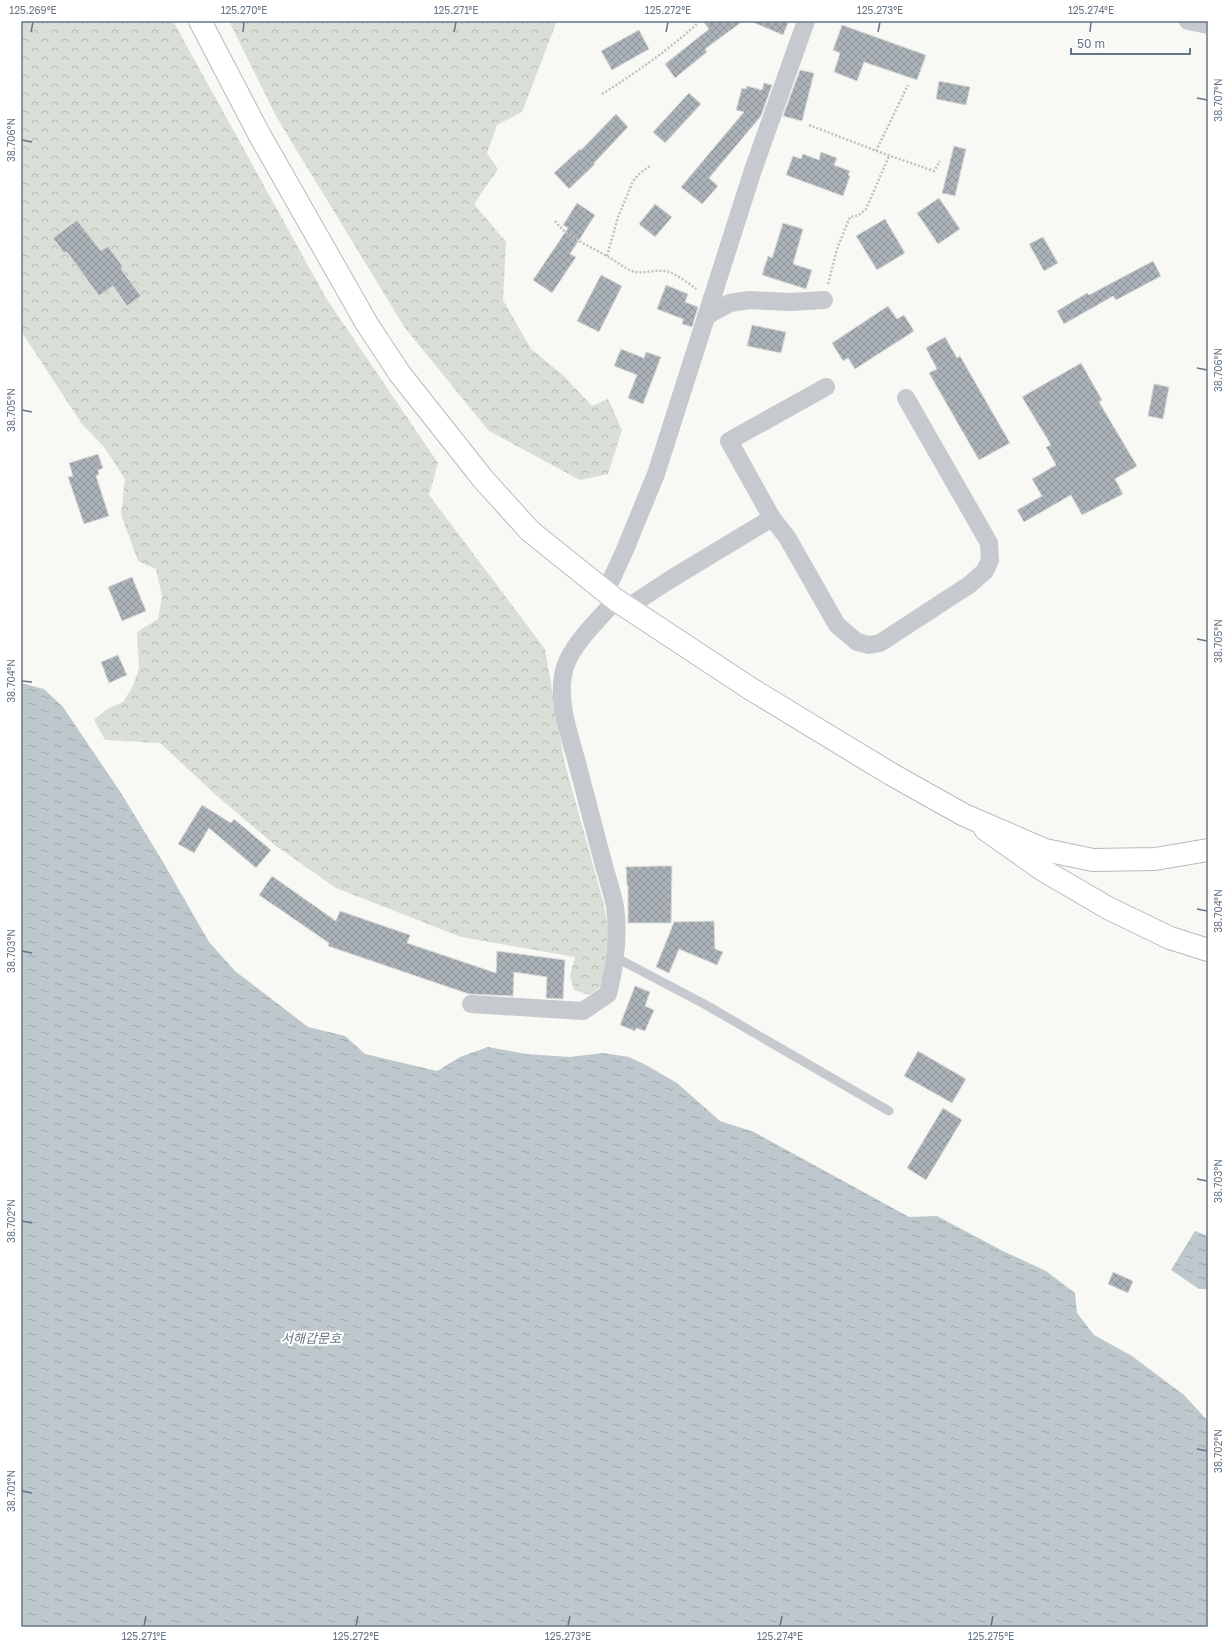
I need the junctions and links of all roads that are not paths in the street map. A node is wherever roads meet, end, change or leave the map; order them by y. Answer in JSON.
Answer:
{"nodes":[{"id":1,"x":200,"y":21,"type":"edge"},
{"id":2,"x":806,"y":21,"type":"edge"},
{"id":3,"x":1188,"y":21,"type":"edge"},
{"id":4,"x":1208,"y":25,"type":"edge"},
{"id":5,"x":824,"y":300,"type":"road end"},
{"id":6,"x":706,"y":316,"type":"junction"},
{"id":7,"x":826,"y":386,"type":"dead end"},
{"id":8,"x":906,"y":398,"type":"dead end"},
{"id":9,"x":772,"y":518,"type":"junction"},
{"id":10,"x":617,"y":599,"type":"junction"},
{"id":11,"x":964,"y":815,"type":"junction"},
{"id":12,"x":1208,"y":850,"type":"edge"},
{"id":13,"x":1208,"y":950,"type":"edge"},
{"id":14,"x":615,"y":957,"type":"junction"},
{"id":15,"x":471,"y":1004,"type":"dead end"},
{"id":16,"x":889,"y":1111,"type":"dead end"}],
"edges":[{"from":1,"to":10,"type":"main road"},
{"from":2,"to":6,"type":"street"},
{"from":3,"to":4,"type":"street"},
{"from":5,"to":6,"type":"street"},
{"from":6,"to":10,"type":"street"},
{"from":7,"to":9,"type":"street"},
{"from":8,"to":9,"type":"street"},
{"from":9,"to":10,"type":"street"},
{"from":10,"to":11,"type":"main road"},
{"from":10,"to":14,"type":"street"},
{"from":11,"to":12,"type":"main road"},
{"from":11,"to":13,"type":"main road"},
{"from":14,"to":15,"type":"street"},
{"from":14,"to":16,"type":"lane"}]}
